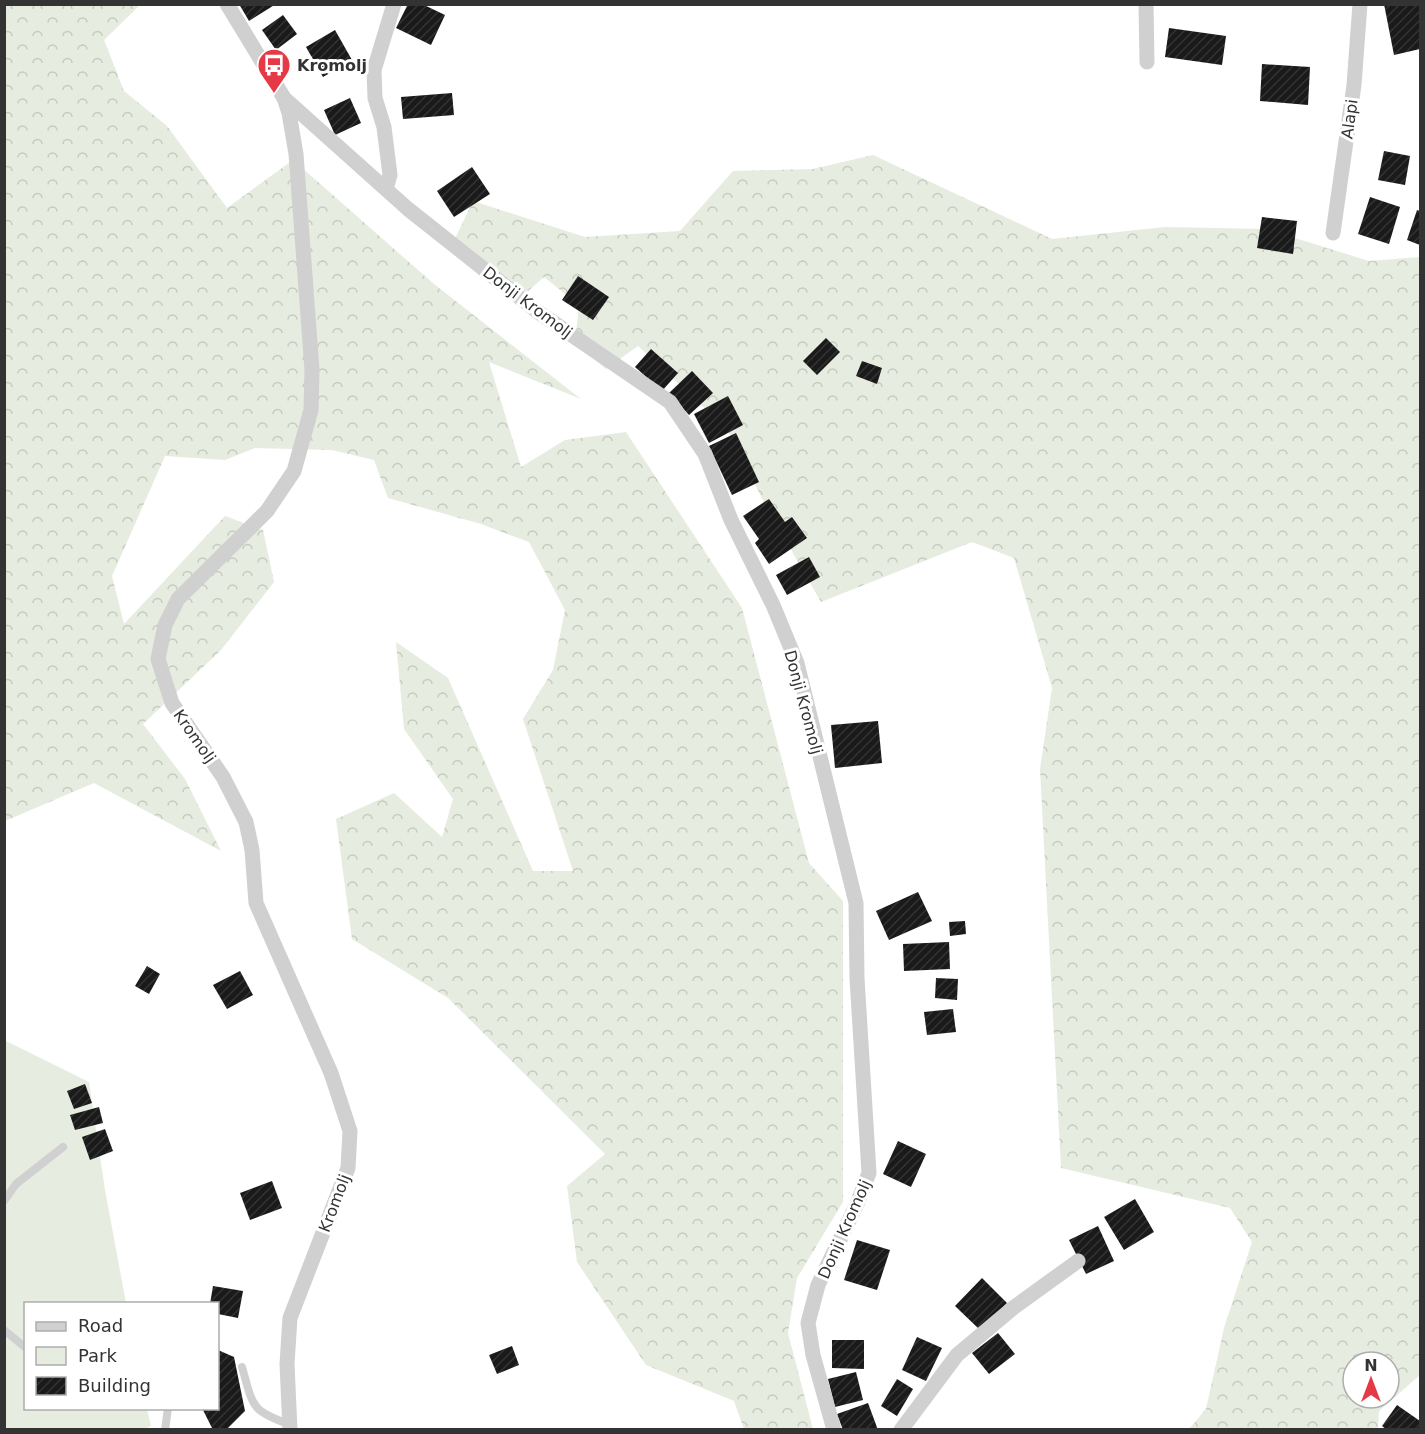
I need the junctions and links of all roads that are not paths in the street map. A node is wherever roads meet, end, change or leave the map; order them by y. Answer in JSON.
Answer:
{"nodes":[{"id":1,"x":227,"y":4,"type":"edge"},
{"id":2,"x":394,"y":4,"type":"edge"},
{"id":3,"x":1146,"y":4,"type":"edge"},
{"id":4,"x":1360,"y":4,"type":"edge"},
{"id":5,"x":1147,"y":62,"type":"dead end"},
{"id":6,"x":284,"y":98,"type":"junction"},
{"id":7,"x":386,"y":189,"type":"junction"},
{"id":8,"x":1334,"y":233,"type":"dead end"},
{"id":9,"x":63,"y":1147,"type":"dead end"},
{"id":10,"x":4,"y":1201,"type":"edge"},
{"id":11,"x":1078,"y":1262,"type":"dead end"},
{"id":12,"x":4,"y":1330,"type":"edge"},
{"id":13,"x":24,"y":1346,"type":"edge"},
{"id":14,"x":242,"y":1367,"type":"dead end"},
{"id":15,"x":168,"y":1410,"type":"edge"},
{"id":16,"x":290,"y":1427,"type":"edge"},
{"id":17,"x":165,"y":1430,"type":"edge"},
{"id":18,"x":834,"y":1430,"type":"edge"},
{"id":19,"x":901,"y":1430,"type":"edge"}],
"edges":[{"from":1,"to":6,"type":"street","name":"Kromolj"},
{"from":2,"to":7,"type":"street"},
{"from":3,"to":5,"type":"street"},
{"from":4,"to":8,"type":"street","name":"Alapi"},
{"from":6,"to":7,"type":"street","name":"Donji Kromolj"},
{"from":6,"to":16,"type":"street","name":"Kromolj"},
{"from":7,"to":18,"type":"street","name":"Donji Kromolj"},
{"from":9,"to":10,"type":"lane"},
{"from":11,"to":19,"type":"street"},
{"from":12,"to":13,"type":"lane"},
{"from":14,"to":16,"type":"lane"},
{"from":15,"to":17,"type":"lane"}]}
